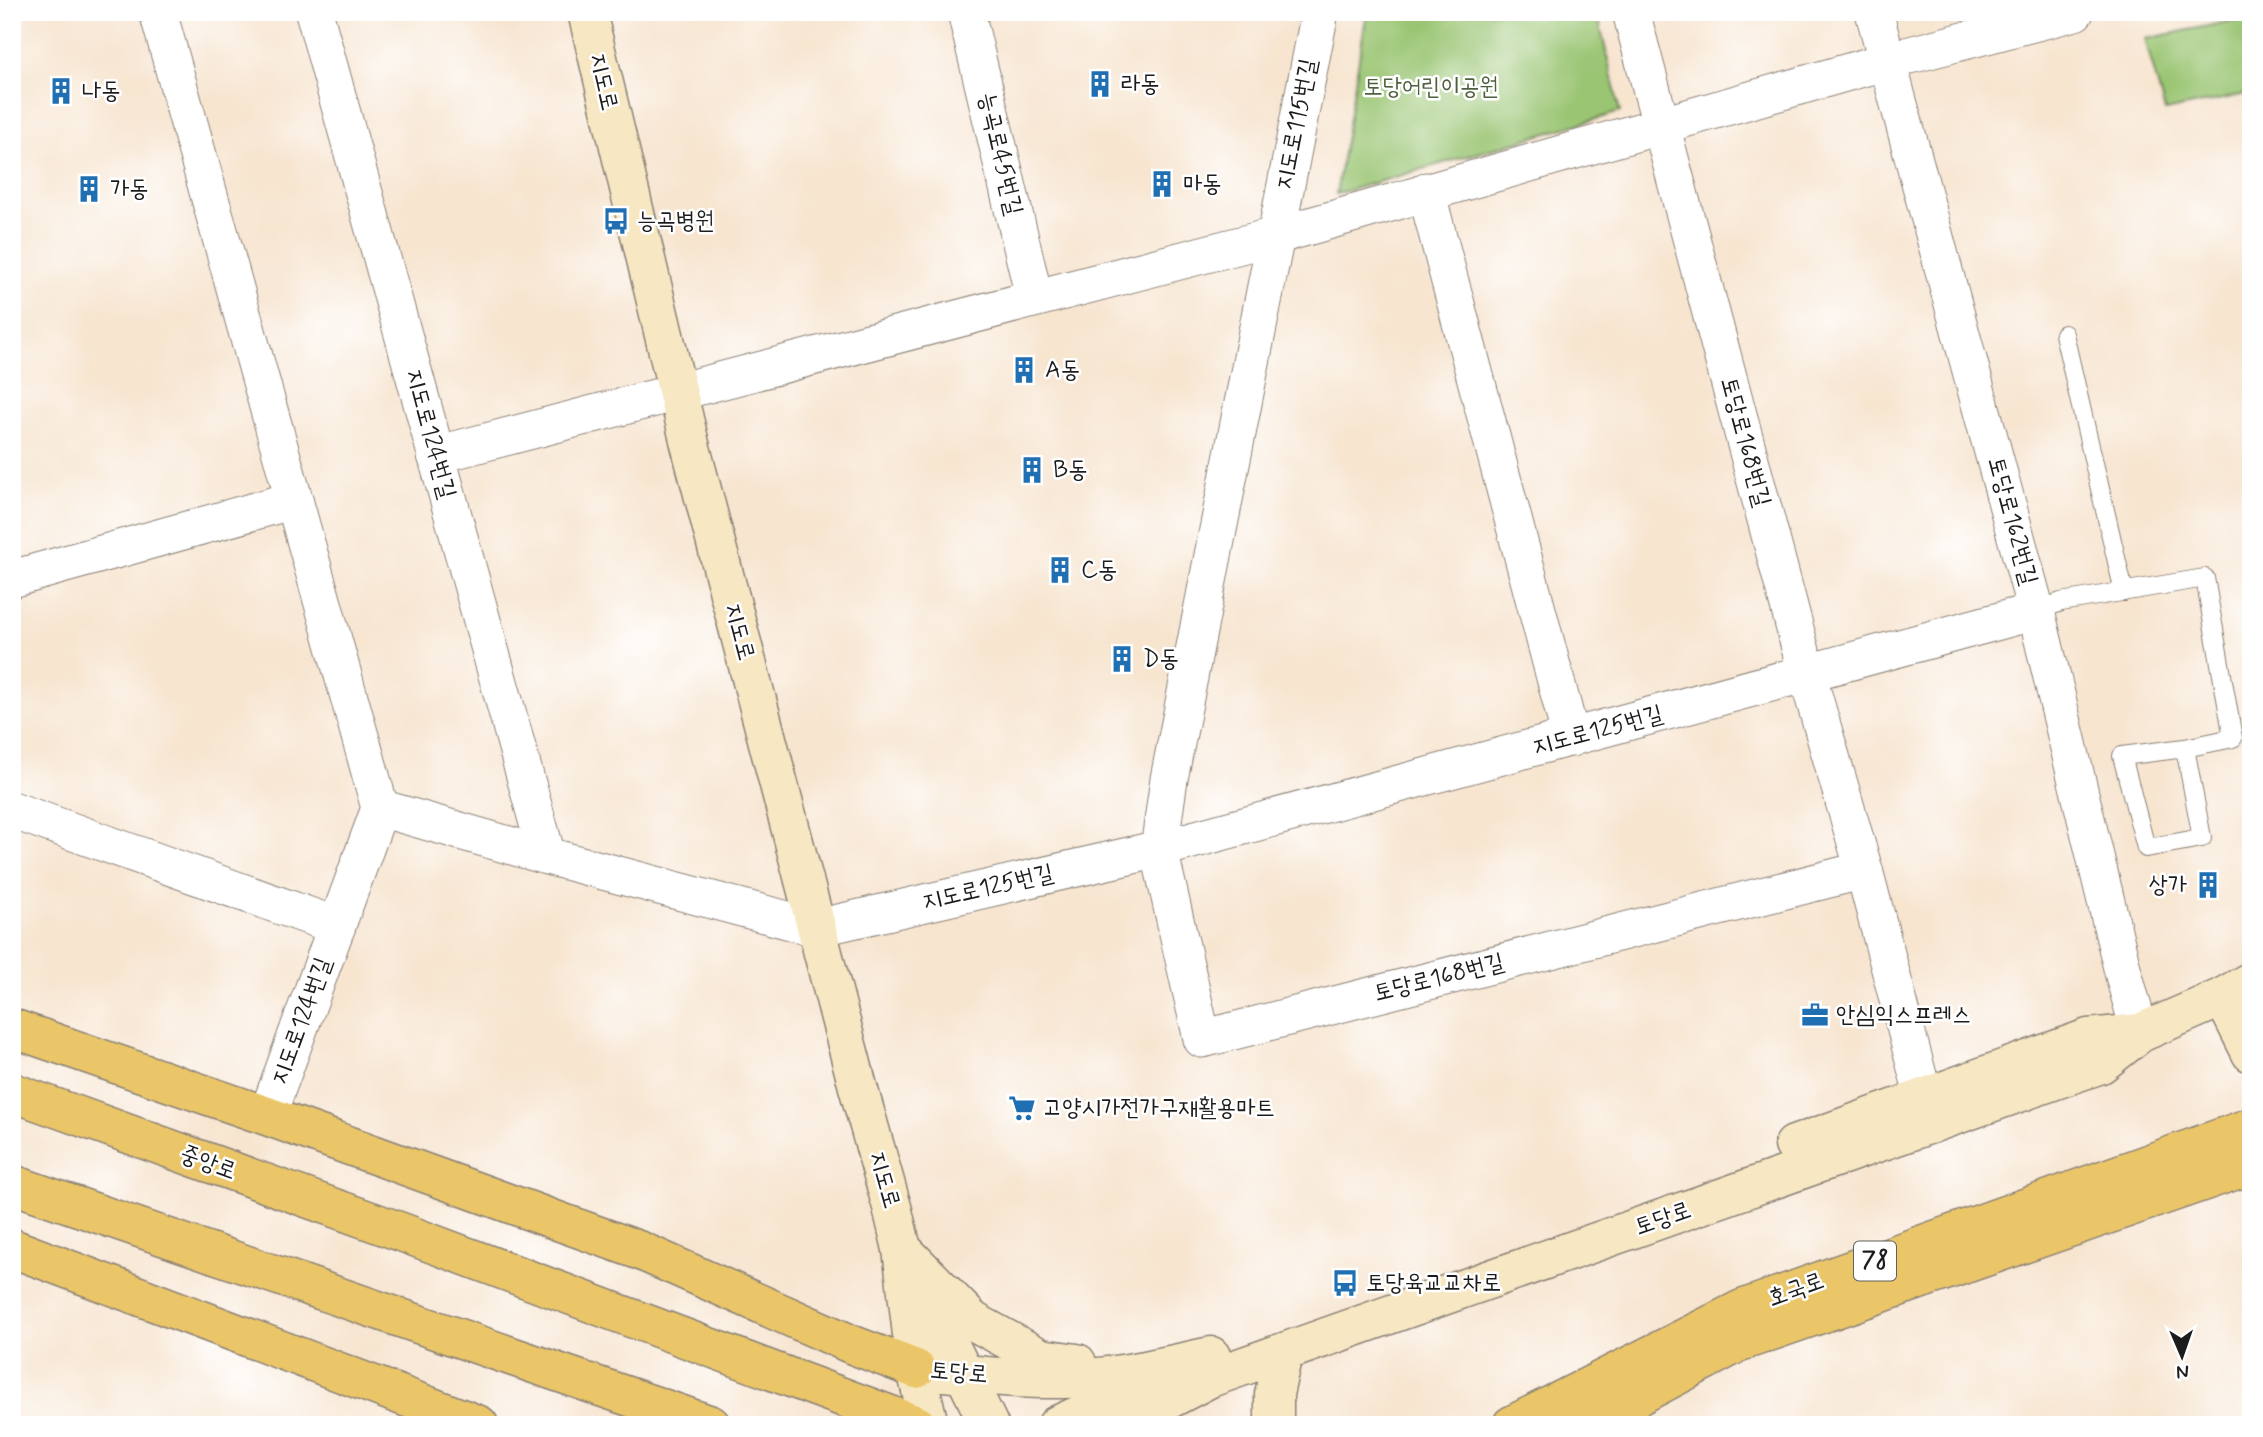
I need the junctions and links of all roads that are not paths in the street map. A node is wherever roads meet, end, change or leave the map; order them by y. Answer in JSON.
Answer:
{"nodes":[{"id":1,"x":158,"y":12,"type":"edge"},
{"id":2,"x":314,"y":12,"type":"edge"},
{"id":3,"x":587,"y":12,"type":"edge"},
{"id":4,"x":966,"y":12,"type":"edge"},
{"id":5,"x":1320,"y":12,"type":"edge"},
{"id":6,"x":1631,"y":12,"type":"edge"},
{"id":7,"x":1874,"y":12,"type":"edge"},
{"id":8,"x":2075,"y":12,"type":"edge"},
{"id":9,"x":2031,"y":18,"type":"edge"},
{"id":10,"x":1887,"y":61,"type":"junction"},
{"id":11,"x":1661,"y":125,"type":"junction"},
{"id":12,"x":1426,"y":191,"type":"junction"},
{"id":13,"x":1275,"y":236,"type":"junction"},
{"id":14,"x":1034,"y":297,"type":"junction"},
{"id":15,"x":2064,"y":334,"type":"dead end"},
{"id":16,"x":678,"y":393,"type":"junction"},
{"id":17,"x":436,"y":455,"type":"junction"},
{"id":18,"x":294,"y":500,"type":"junction"},
{"id":19,"x":12,"y":579,"type":"edge"},
{"id":20,"x":2124,"y":592,"type":"junction"},
{"id":21,"x":2036,"y":611,"type":"junction"},
{"id":22,"x":1807,"y":674,"type":"junction"},
{"id":23,"x":1572,"y":738,"type":"junction"},
{"id":24,"x":2185,"y":748,"type":"junction"},
{"id":25,"x":380,"y":808,"type":"junction"},
{"id":26,"x":12,"y":810,"type":"edge"},
{"id":27,"x":1159,"y":849,"type":"junction"},
{"id":28,"x":547,"y":856,"type":"junction"},
{"id":29,"x":1864,"y":870,"type":"junction"},
{"id":30,"x":337,"y":926,"type":"junction"},
{"id":31,"x":817,"y":928,"type":"junction"},
{"id":32,"x":2237,"y":989,"type":"edge"},
{"id":33,"x":12,"y":1028,"type":"edge"},
{"id":34,"x":2140,"y":1033,"type":"junction"},
{"id":35,"x":2251,"y":1053,"type":"edge"},
{"id":36,"x":12,"y":1092,"type":"edge"},
{"id":37,"x":1927,"y":1112,"type":"junction"},
{"id":38,"x":267,"y":1116,"type":"junction"},
{"id":39,"x":2251,"y":1127,"type":"edge"},
{"id":40,"x":2251,"y":1165,"type":"edge"},
{"id":41,"x":12,"y":1184,"type":"edge"},
{"id":42,"x":12,"y":1248,"type":"edge"},
{"id":43,"x":902,"y":1249,"type":"junction"},
{"id":44,"x":1283,"y":1354,"type":"junction"},
{"id":45,"x":916,"y":1369,"type":"junction"},
{"id":46,"x":1126,"y":1398,"type":"edge"},
{"id":47,"x":977,"y":1399,"type":"edge"},
{"id":48,"x":480,"y":1425,"type":"edge"},
{"id":49,"x":711,"y":1425,"type":"edge"},
{"id":50,"x":917,"y":1425,"type":"edge"},
{"id":51,"x":929,"y":1425,"type":"edge"},
{"id":52,"x":1056,"y":1425,"type":"edge"},
{"id":53,"x":1274,"y":1425,"type":"edge"},
{"id":54,"x":1512,"y":1425,"type":"edge"},
{"id":55,"x":1584,"y":1425,"type":"edge"}],
"edges":[{"from":1,"to":18,"type":"street"},
{"from":2,"to":17,"type":"street","name":"지도로124번길"},
{"from":3,"to":16,"type":"main road","name":"지도로"},
{"from":4,"to":14,"type":"street","name":"능곡로45번길"},
{"from":5,"to":13,"type":"street","name":"지도로115번길"},
{"from":6,"to":11,"type":"street","name":"토당로168번길"},
{"from":7,"to":10,"type":"street","name":"토당로162번길"},
{"from":8,"to":9,"type":"street"},
{"from":9,"to":10,"type":"street"},
{"from":10,"to":11,"type":"street"},
{"from":10,"to":21,"type":"street","name":"토당로162번길"},
{"from":11,"to":12,"type":"street"},
{"from":11,"to":22,"type":"street","name":"토당로168번길"},
{"from":12,"to":13,"type":"street"},
{"from":12,"to":23,"type":"street"},
{"from":13,"to":14,"type":"street"},
{"from":13,"to":27,"type":"street"},
{"from":14,"to":16,"type":"street"},
{"from":15,"to":20,"type":"lane"},
{"from":16,"to":17,"type":"street"},
{"from":16,"to":31,"type":"main road","name":"지도로"},
{"from":17,"to":28,"type":"street","name":"지도로124번길"},
{"from":18,"to":19,"type":"street"},
{"from":18,"to":25,"type":"street"},
{"from":20,"to":21,"type":"lane"},
{"from":20,"to":24,"type":"lane"},
{"from":21,"to":22,"type":"street","name":"지도로125번길"},
{"from":21,"to":34,"type":"street","name":"토당로162번길"},
{"from":22,"to":23,"type":"street","name":"지도로125번길"},
{"from":22,"to":29,"type":"street","name":"토당로168번길"},
{"from":23,"to":27,"type":"street","name":"지도로125번길"},
{"from":24,"to":24,"type":"lane"},
{"from":25,"to":28,"type":"street"},
{"from":25,"to":30,"type":"street","name":"지도로124번길"},
{"from":26,"to":30,"type":"street","name":"지도로124번길"},
{"from":27,"to":29,"type":"street","name":"토당로168번길"},
{"from":27,"to":31,"type":"street","name":"지도로125번길"},
{"from":28,"to":31,"type":"street"},
{"from":29,"to":37,"type":"street","name":"토당로168번길"},
{"from":30,"to":38,"type":"street","name":"지도로124번길"},
{"from":31,"to":43,"type":"main road","name":"지도로"},
{"from":32,"to":34,"type":"main road","name":"토당로"},
{"from":32,"to":35,"type":"main road"},
{"from":33,"to":38,"type":"main road"},
{"from":34,"to":37,"type":"main road","name":"토당로"},
{"from":36,"to":50,"type":"main road","name":"중앙로"},
{"from":37,"to":44,"type":"main road","name":"토당로"},
{"from":37,"to":46,"type":"main road","name":"토당로"},
{"from":38,"to":45,"type":"main road"},
{"from":39,"to":54,"type":"main road","name":"호국로","number":"78"},
{"from":40,"to":55,"type":"main road","name":"호국로","number":"78"},
{"from":41,"to":49,"type":"main road"},
{"from":42,"to":48,"type":"main road"},
{"from":43,"to":45,"type":"main road","name":"지도로"},
{"from":43,"to":46,"type":"main road"},
{"from":43,"to":47,"type":"main road","name":"지도로"},
{"from":44,"to":46,"type":"main road","name":"토당로"},
{"from":44,"to":53,"type":"main road"},
{"from":45,"to":47,"type":"main road","name":"토당로"},
{"from":45,"to":51,"type":"main road","name":"지도로"},
{"from":46,"to":47,"type":"main road","name":"토당로"},
{"from":46,"to":52,"type":"main road","name":"토당로"}]}
